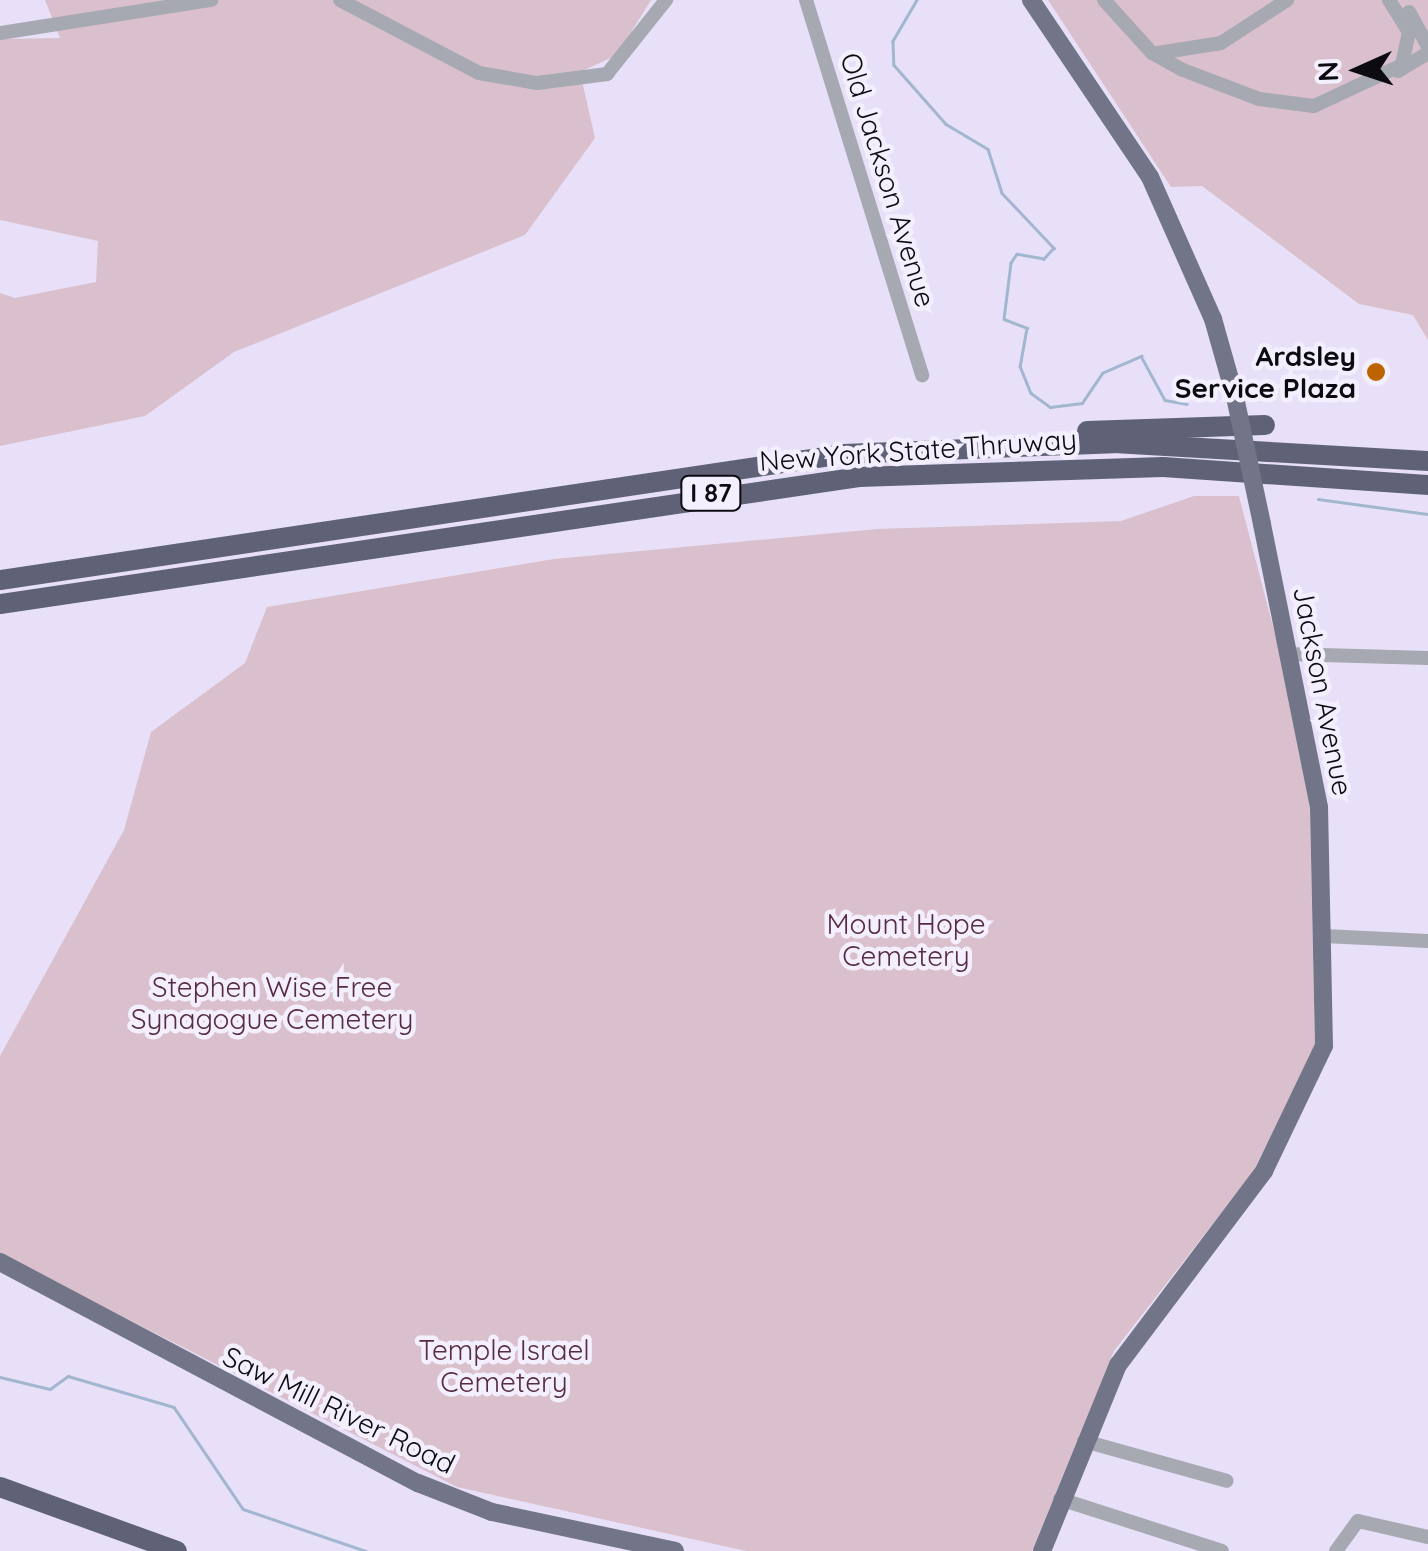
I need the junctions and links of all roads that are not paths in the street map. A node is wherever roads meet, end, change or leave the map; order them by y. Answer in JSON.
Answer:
{"nodes":[{"id":1,"x":212,"y":0,"type":"edge"},
{"id":2,"x":340,"y":0,"type":"edge"},
{"id":3,"x":666,"y":0,"type":"edge"},
{"id":4,"x":806,"y":0,"type":"edge"},
{"id":5,"x":1030,"y":0,"type":"edge"},
{"id":6,"x":1104,"y":0,"type":"edge"},
{"id":7,"x":1287,"y":0,"type":"edge"},
{"id":8,"x":1390,"y":0,"type":"edge"},
{"id":9,"x":1400,"y":0,"type":"edge"},
{"id":10,"x":0,"y":32,"type":"edge"},
{"id":11,"x":1203,"y":49,"type":"junction"},
{"id":12,"x":1428,"y":49,"type":"edge"},
{"id":13,"x":1152,"y":53,"type":"junction"},
{"id":14,"x":1398,"y":71,"type":"junction"},
{"id":15,"x":1204,"y":80,"type":"junction"},
{"id":16,"x":922,"y":376,"type":"dead end"},
{"id":17,"x":1264,"y":425,"type":"dead end"},
{"id":18,"x":946,"y":447,"type":"junction"},
{"id":19,"x":1428,"y":461,"type":"edge"},
{"id":20,"x":1428,"y":485,"type":"edge"},
{"id":21,"x":0,"y":580,"type":"edge"},
{"id":22,"x":0,"y":604,"type":"edge"},
{"id":23,"x":1287,"y":654,"type":"junction"},
{"id":24,"x":1428,"y":658,"type":"edge"},
{"id":25,"x":1324,"y":936,"type":"junction"},
{"id":26,"x":1428,"y":940,"type":"edge"},
{"id":27,"x":0,"y":1262,"type":"edge"},
{"id":28,"x":1084,"y":1441,"type":"junction"},
{"id":29,"x":1227,"y":1482,"type":"dead end"},
{"id":30,"x":0,"y":1487,"type":"edge"},
{"id":31,"x":0,"y":1499,"type":"edge"},
{"id":32,"x":1060,"y":1499,"type":"junction"},
{"id":33,"x":1428,"y":1537,"type":"edge"},
{"id":34,"x":144,"y":1551,"type":"edge"},
{"id":35,"x":177,"y":1551,"type":"edge"},
{"id":36,"x":675,"y":1551,"type":"edge"},
{"id":37,"x":1042,"y":1551,"type":"edge"},
{"id":38,"x":1222,"y":1551,"type":"edge"},
{"id":39,"x":1336,"y":1551,"type":"edge"}],
"edges":[{"from":1,"to":10,"type":"street"},
{"from":2,"to":3,"type":"street"},
{"from":4,"to":16,"type":"street","name":"Old Jackson Avenue"},
{"from":5,"to":23,"type":"main road","name":"Jackson Avenue","bridge":true},
{"from":6,"to":13,"type":"street"},
{"from":7,"to":11,"type":"street"},
{"from":8,"to":14,"type":"street"},
{"from":9,"to":12,"type":"street"},
{"from":11,"to":13,"type":"street"},
{"from":11,"to":15,"type":"street"},
{"from":12,"to":14,"type":"street"},
{"from":13,"to":15,"type":"street"},
{"from":14,"to":15,"type":"street"},
{"from":17,"to":18,"type":"highway"},
{"from":18,"to":19,"type":"highway","name":"New York State Thruway","number":"I 87"},
{"from":18,"to":21,"type":"highway","name":"New York State Thruway","number":"I 87"},
{"from":20,"to":22,"type":"highway","name":"New York State Thruway","number":"I 87"},
{"from":23,"to":24,"type":"street"},
{"from":23,"to":25,"type":"main road","name":"Jackson Avenue"},
{"from":25,"to":26,"type":"street"},
{"from":25,"to":28,"type":"main road","name":"Jackson Avenue"},
{"from":27,"to":36,"type":"main road","name":"Saw Mill River Road"},
{"from":28,"to":29,"type":"street"},
{"from":28,"to":32,"type":"main road","name":"Jackson Avenue"},
{"from":30,"to":35,"type":"highway"},
{"from":31,"to":34,"type":"highway"},
{"from":32,"to":37,"type":"main road","name":"Jackson Avenue"},
{"from":32,"to":38,"type":"street"},
{"from":33,"to":39,"type":"street"}]}
